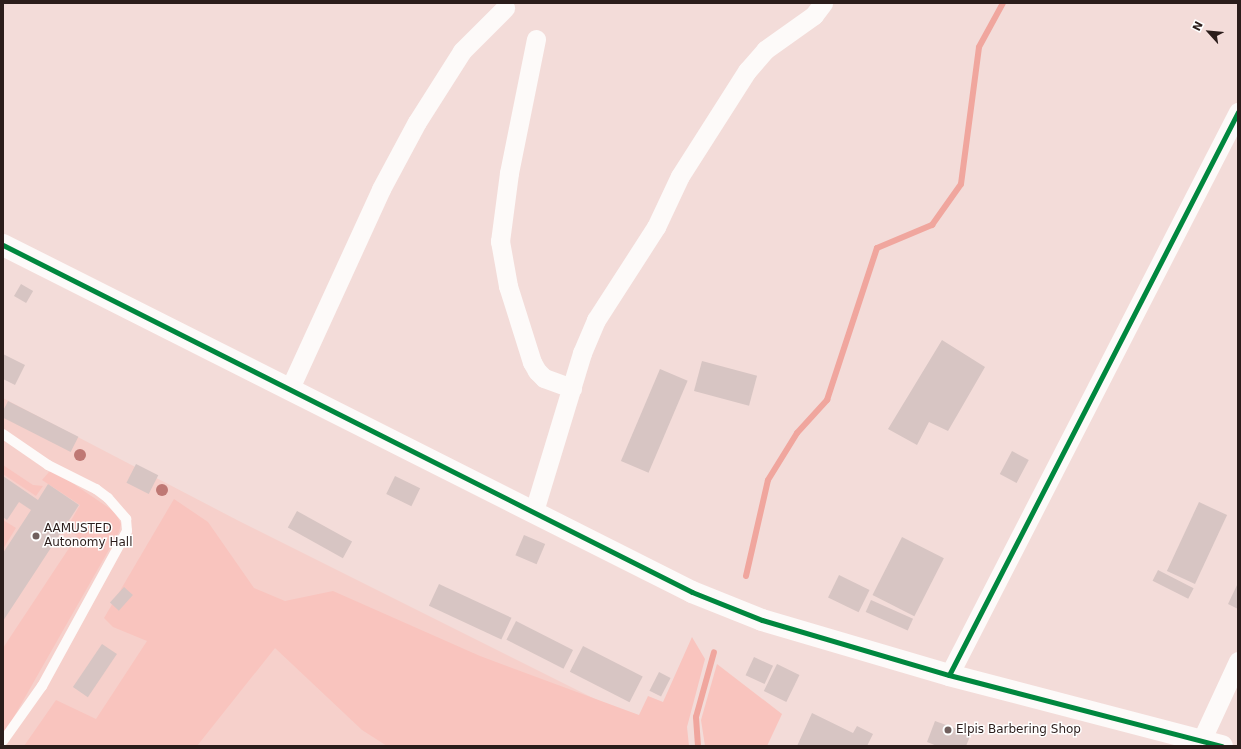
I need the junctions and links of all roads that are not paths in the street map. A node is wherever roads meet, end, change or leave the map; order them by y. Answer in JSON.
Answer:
{"nodes":[{"id":1,"x":823,"y":3,"type":"edge"},
{"id":2,"x":505,"y":8,"type":"dead end"},
{"id":3,"x":536,"y":39,"type":"dead end"},
{"id":4,"x":1238,"y":112,"type":"edge"},
{"id":5,"x":3,"y":245,"type":"edge"},
{"id":6,"x":290,"y":388,"type":"junction"},
{"id":7,"x":572,"y":388,"type":"junction"},
{"id":8,"x":3,"y":434,"type":"edge"},
{"id":9,"x":534,"y":511,"type":"junction"},
{"id":10,"x":1238,"y":661,"type":"edge"},
{"id":11,"x":949,"y":675,"type":"junction"},
{"id":12,"x":1202,"y":739,"type":"junction"},
{"id":13,"x":3,"y":741,"type":"edge"},
{"id":14,"x":1222,"y":746,"type":"edge"}],
"edges":[{"from":1,"to":7,"type":"street"},
{"from":2,"to":6,"type":"street"},
{"from":3,"to":7,"type":"street"},
{"from":4,"to":11,"type":"street"},
{"from":5,"to":6,"type":"street"},
{"from":6,"to":9,"type":"street"},
{"from":7,"to":9,"type":"street"},
{"from":8,"to":13,"type":"lane"},
{"from":9,"to":11,"type":"street"},
{"from":10,"to":12,"type":"street"},
{"from":11,"to":12,"type":"street"},
{"from":12,"to":14,"type":"street"}]}
